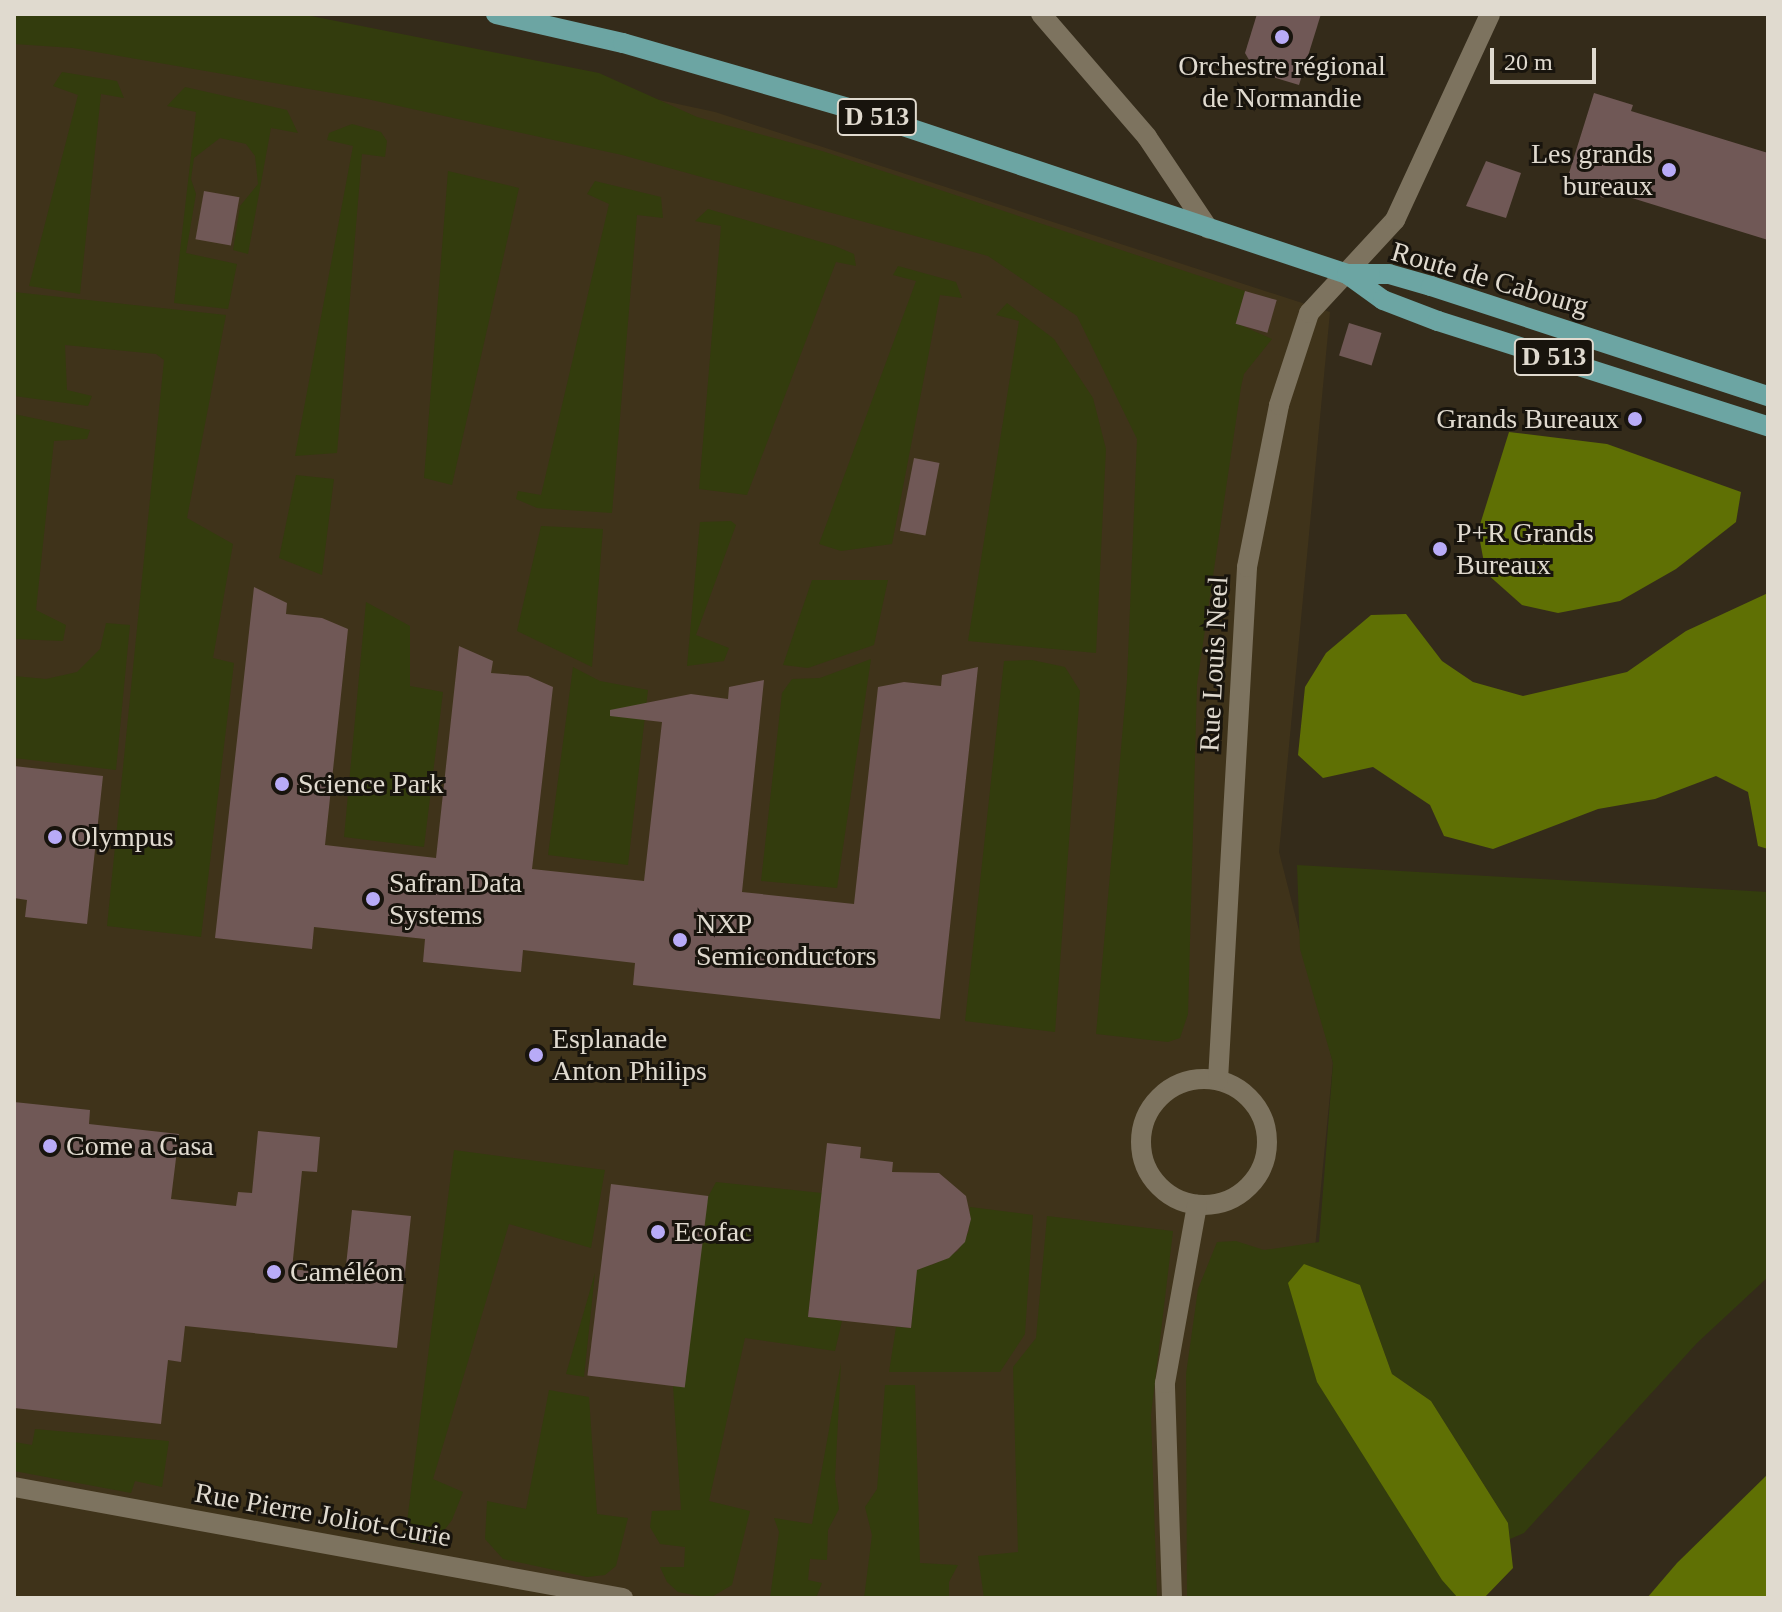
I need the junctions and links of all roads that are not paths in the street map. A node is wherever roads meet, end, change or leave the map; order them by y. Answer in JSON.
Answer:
{"nodes":[{"id":1,"x":496,"y":14,"type":"edge"},
{"id":2,"x":1041,"y":14,"type":"edge"},
{"id":3,"x":1490,"y":14,"type":"edge"},
{"id":4,"x":1208,"y":228,"type":"junction"},
{"id":5,"x":1347,"y":274,"type":"junction"},
{"id":6,"x":1768,"y":396,"type":"edge"},
{"id":7,"x":1768,"y":426,"type":"edge"},
{"id":8,"x":1218,"y":1080,"type":"junction"},
{"id":9,"x":1197,"y":1205,"type":"junction"},
{"id":10,"x":14,"y":1487,"type":"edge"},
{"id":11,"x":623,"y":1598,"type":"edge"},
{"id":12,"x":1172,"y":1598,"type":"edge"}],
"edges":[{"from":1,"to":4,"type":"main road","number":"D 513"},
{"from":2,"to":4,"type":"street"},
{"from":3,"to":5,"type":"street","name":"Rue Louis Neel"},
{"from":4,"to":5,"type":"main road","number":"D 513"},
{"from":5,"to":6,"type":"main road","name":"Route de Cabourg","number":"D 513"},
{"from":5,"to":7,"type":"main road","name":"Route de Cabourg","number":"D 513"},
{"from":5,"to":8,"type":"street","name":"Rue Louis Neel"},
{"from":8,"to":9,"type":"street"},
{"from":8,"to":9,"type":"street"},
{"from":9,"to":12,"type":"street"},
{"from":10,"to":11,"type":"street","name":"Rue Pierre Joliot-Curie"}]}
